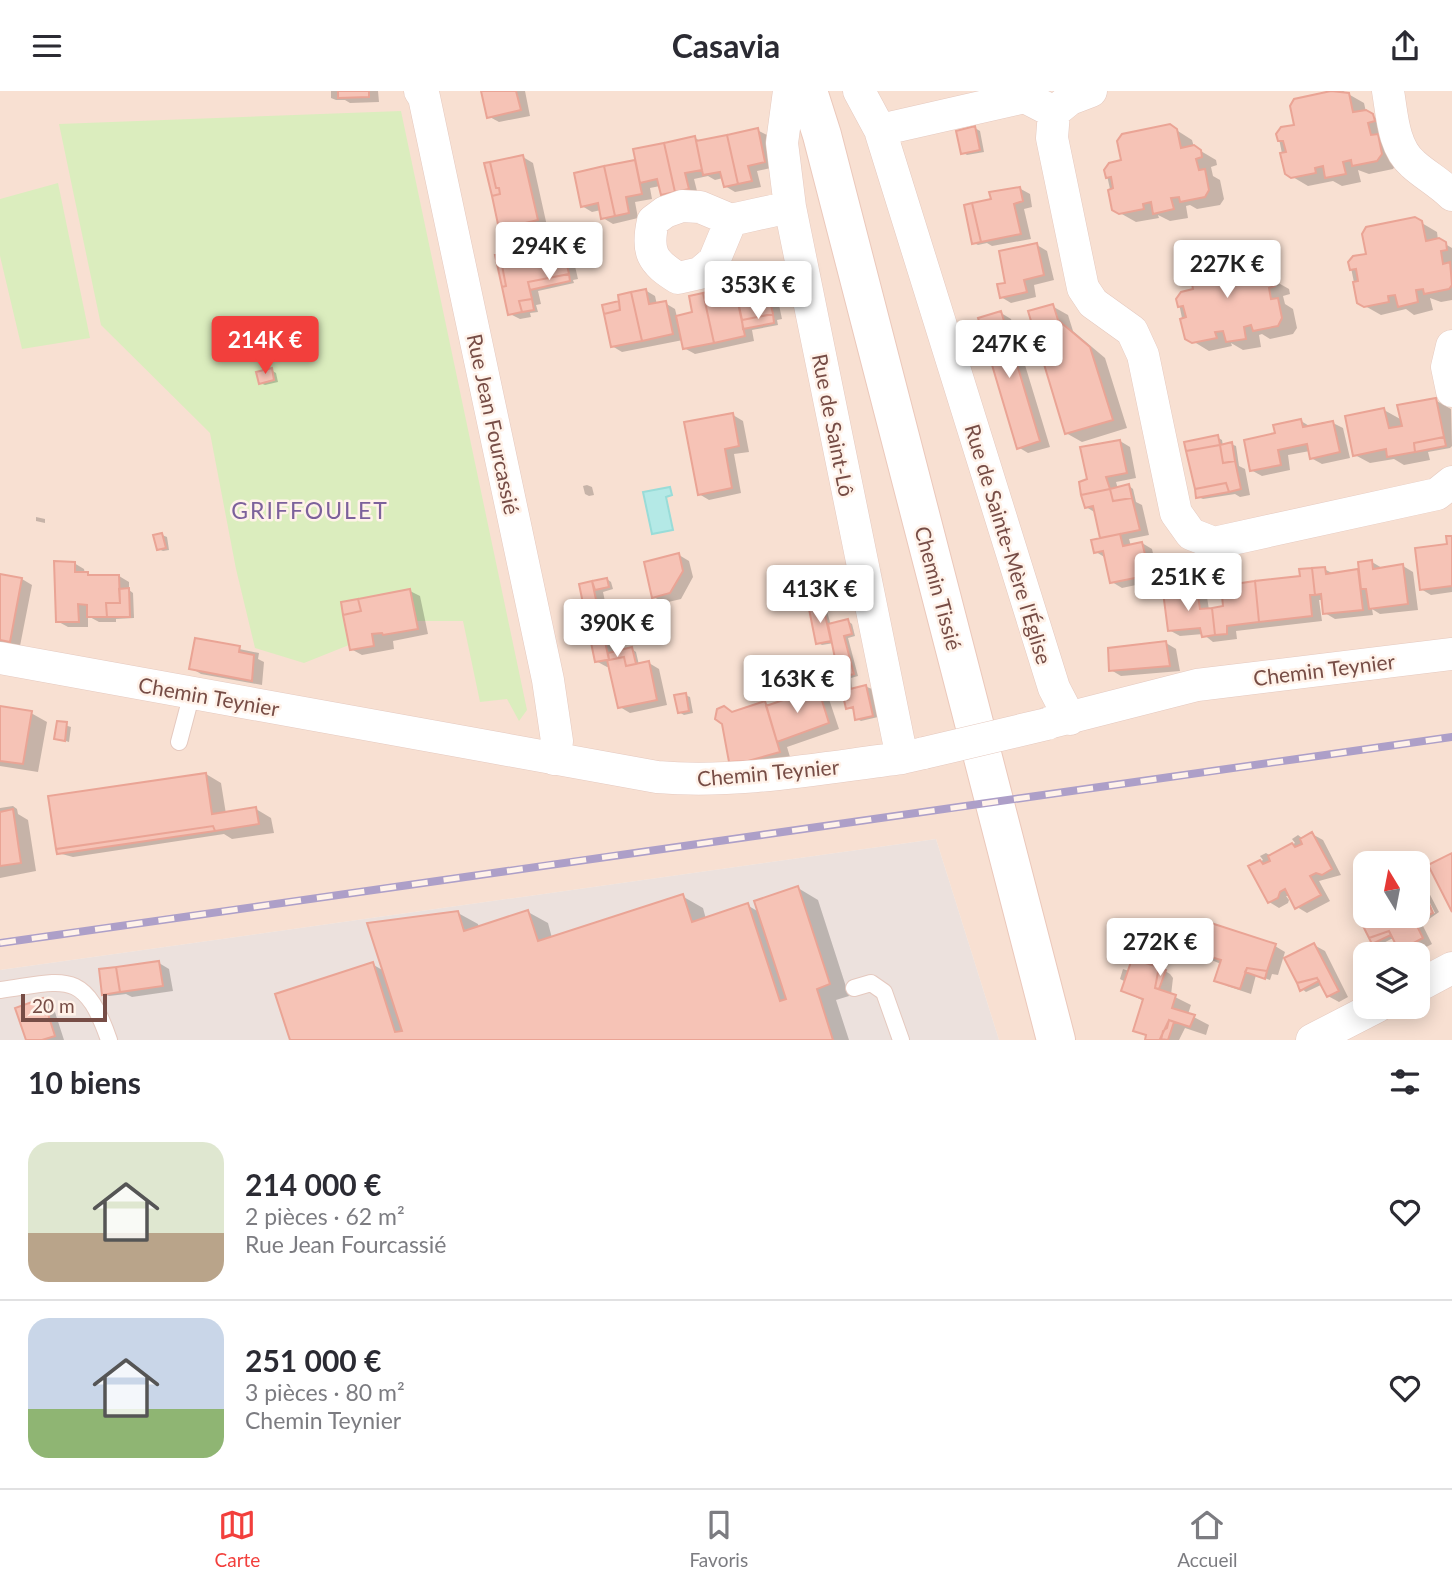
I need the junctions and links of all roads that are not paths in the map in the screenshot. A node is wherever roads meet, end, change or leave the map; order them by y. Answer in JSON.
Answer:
{"nodes":[{"id":1,"x":420,"y":91,"type":"edge"},
{"id":2,"x":789,"y":91,"type":"edge"},
{"id":3,"x":808,"y":91,"type":"edge"},
{"id":4,"x":820,"y":91,"type":"edge"},
{"id":5,"x":859,"y":91,"type":"edge"},
{"id":6,"x":1091,"y":91,"type":"edge"},
{"id":7,"x":1388,"y":91,"type":"edge"},
{"id":8,"x":1054,"y":112,"type":"junction"},
{"id":9,"x":880,"y":130,"type":"junction"},
{"id":10,"x":822,"y":135,"type":"junction"},
{"id":11,"x":1452,"y":195,"type":"edge"},
{"id":12,"x":790,"y":207,"type":"junction"},
{"id":13,"x":731,"y":220,"type":"dead end"},
{"id":14,"x":1452,"y":346,"type":"edge"},
{"id":15,"x":1452,"y":391,"type":"edge"},
{"id":16,"x":1452,"y":482,"type":"edge"},
{"id":17,"x":1452,"y":654,"type":"edge"},
{"id":18,"x":0,"y":658,"type":"edge"},
{"id":19,"x":192,"y":693,"type":"junction"},
{"id":20,"x":1058,"y":721,"type":"junction"},
{"id":21,"x":179,"y":742,"type":"dead end"},
{"id":22,"x":913,"y":756,"type":"junction"},
{"id":23,"x":554,"y":759,"type":"junction"},
{"id":24,"x":1452,"y":968,"type":"edge"},
{"id":25,"x":1430,"y":980,"type":"edge"},
{"id":26,"x":854,"y":988,"type":"dead end"},
{"id":27,"x":0,"y":990,"type":"edge"},
{"id":28,"x":1353,"y":1019,"type":"edge"},
{"id":29,"x":108,"y":1040,"type":"edge"},
{"id":30,"x":901,"y":1040,"type":"edge"},
{"id":31,"x":1056,"y":1040,"type":"edge"},
{"id":32,"x":1312,"y":1040,"type":"edge"}],
"edges":[{"from":1,"to":23,"type":"street","name":"Rue Jean Fourcassié"},
{"from":2,"to":12,"type":"street","name":"Rue de Saint-Lô"},
{"from":3,"to":10,"type":"street","name":"Chemin Tissié"},
{"from":4,"to":10,"type":"street","name":"Chemin Tissié"},
{"from":5,"to":9,"type":"street","name":"Rue de Sainte-Mère l'Église"},
{"from":6,"to":8,"type":"street"},
{"from":7,"to":11,"type":"street"},
{"from":8,"to":9,"type":"street"},
{"from":8,"to":16,"type":"street"},
{"from":9,"to":20,"type":"street","name":"Rue de Sainte-Mère l'Église"},
{"from":10,"to":31,"type":"street","name":"Chemin Tissié"},
{"from":12,"to":13,"type":"street"},
{"from":12,"to":22,"type":"street","name":"Rue de Saint-Lô"},
{"from":14,"to":15,"type":"street"},
{"from":17,"to":20,"type":"street","name":"Chemin Teynier"},
{"from":18,"to":19,"type":"street","name":"Chemin Teynier"},
{"from":19,"to":21,"type":"lane"},
{"from":19,"to":23,"type":"street","name":"Chemin Teynier"},
{"from":20,"to":22,"type":"street","name":"Chemin Teynier","bridge":true},
{"from":22,"to":23,"type":"street","name":"Chemin Teynier"},
{"from":24,"to":25,"type":"street"},
{"from":26,"to":30,"type":"lane"},
{"from":27,"to":29,"type":"lane"},
{"from":28,"to":32,"type":"street"}]}
